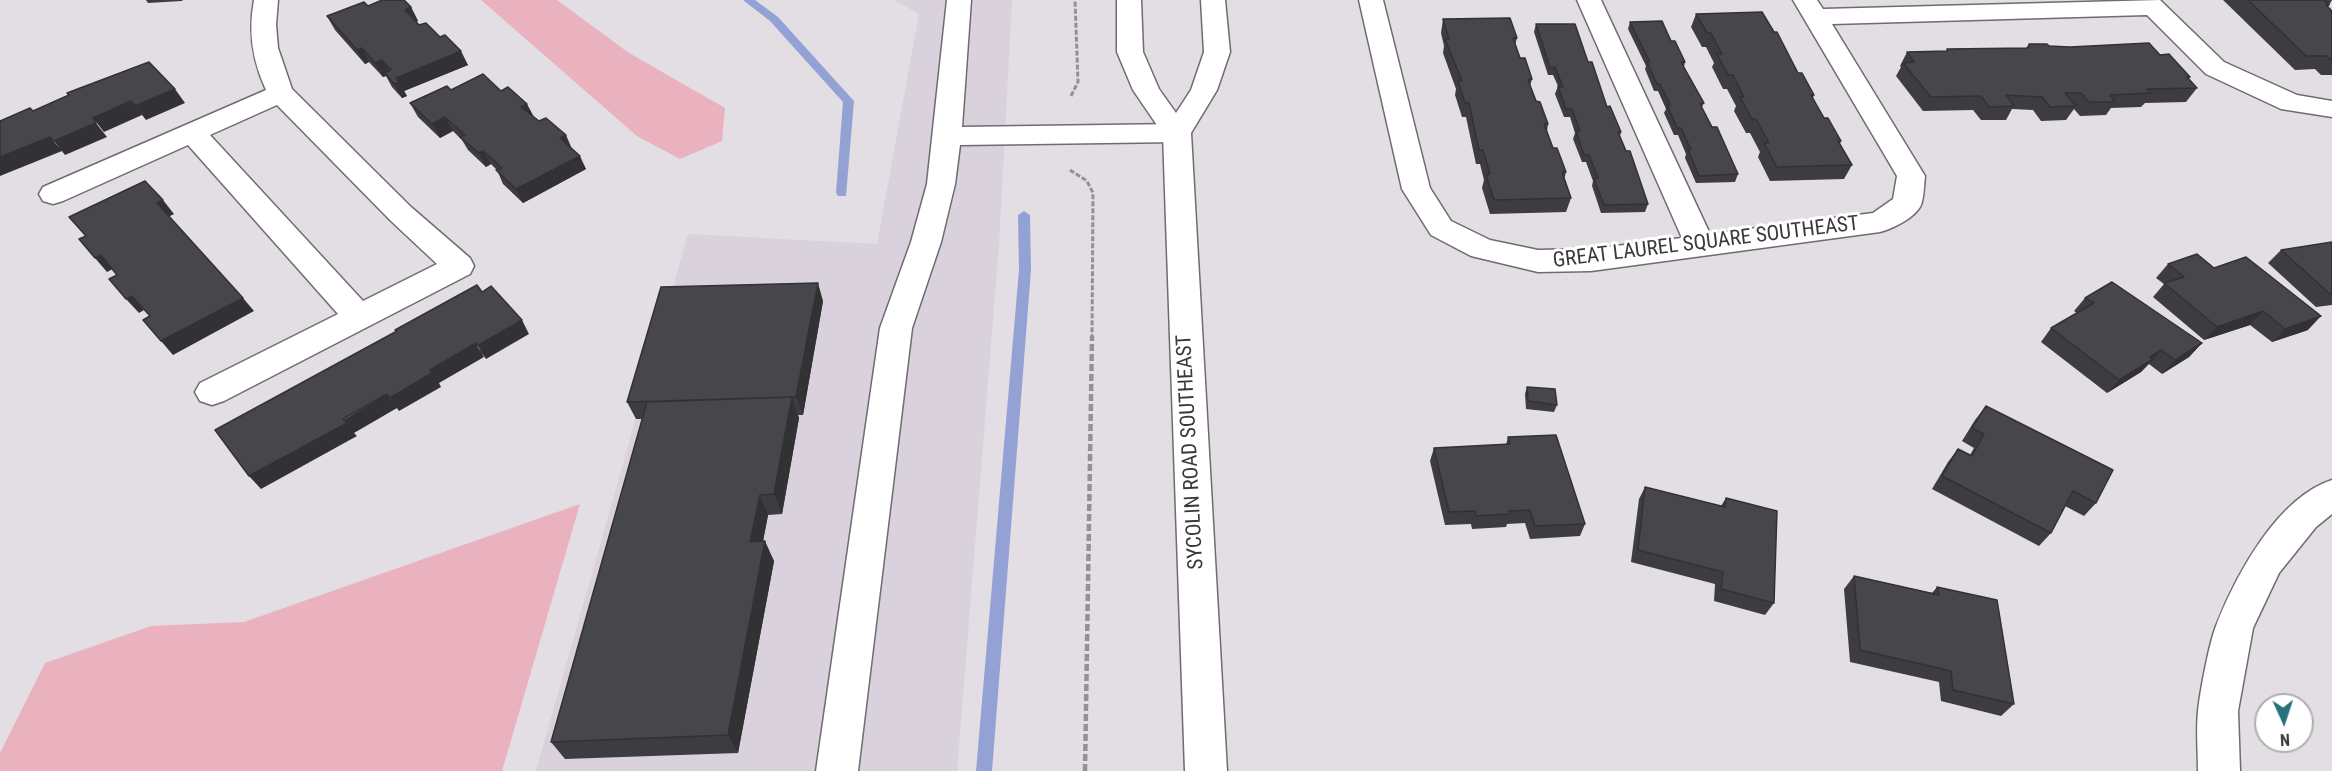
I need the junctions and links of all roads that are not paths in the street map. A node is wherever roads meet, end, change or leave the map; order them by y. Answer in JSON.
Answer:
{"nodes":[{"id":1,"x":266,"y":0,"type":"edge"},
{"id":2,"x":959,"y":0,"type":"edge"},
{"id":3,"x":1129,"y":0,"type":"edge"},
{"id":4,"x":1213,"y":0,"type":"edge"},
{"id":5,"x":1371,"y":0,"type":"edge"},
{"id":6,"x":1589,"y":0,"type":"edge"},
{"id":7,"x":2149,"y":4,"type":"edge"},
{"id":8,"x":1811,"y":8,"type":"edge"},
{"id":9,"x":281,"y":93,"type":"junction"},
{"id":10,"x":2332,"y":109,"type":"edge"},
{"id":11,"x":193,"y":132,"type":"junction"},
{"id":12,"x":1177,"y":133,"type":"junction"},
{"id":13,"x":947,"y":136,"type":"junction"},
{"id":14,"x":53,"y":194,"type":"dead end"},
{"id":15,"x":1700,"y":245,"type":"junction"},
{"id":16,"x":359,"y":317,"type":"junction"},
{"id":17,"x":212,"y":392,"type":"dead end"},
{"id":18,"x":2332,"y":494,"type":"edge"},
{"id":19,"x":837,"y":771,"type":"edge"},
{"id":20,"x":1206,"y":771,"type":"edge"},
{"id":21,"x":2219,"y":771,"type":"edge"}],
"edges":[{"from":1,"to":9,"type":"street"},
{"from":2,"to":13,"type":"street"},
{"from":3,"to":12,"type":"street"},
{"from":4,"to":12,"type":"street"},
{"from":5,"to":15,"type":"street","name":"GREAT LAUREL SQUARE SOUTHEAST"},
{"from":6,"to":15,"type":"street"},
{"from":7,"to":8,"type":"street"},
{"from":7,"to":10,"type":"street"},
{"from":8,"to":15,"type":"street","name":"GREAT LAUREL SQUARE SOUTHEAST"},
{"from":9,"to":11,"type":"street"},
{"from":9,"to":16,"type":"street"},
{"from":11,"to":14,"type":"street"},
{"from":11,"to":16,"type":"street"},
{"from":12,"to":13,"type":"street"},
{"from":12,"to":20,"type":"street","name":"SYCOLIN ROAD SOUTHEAST"},
{"from":13,"to":19,"type":"street"},
{"from":16,"to":17,"type":"street"},
{"from":18,"to":21,"type":"street"}]}
